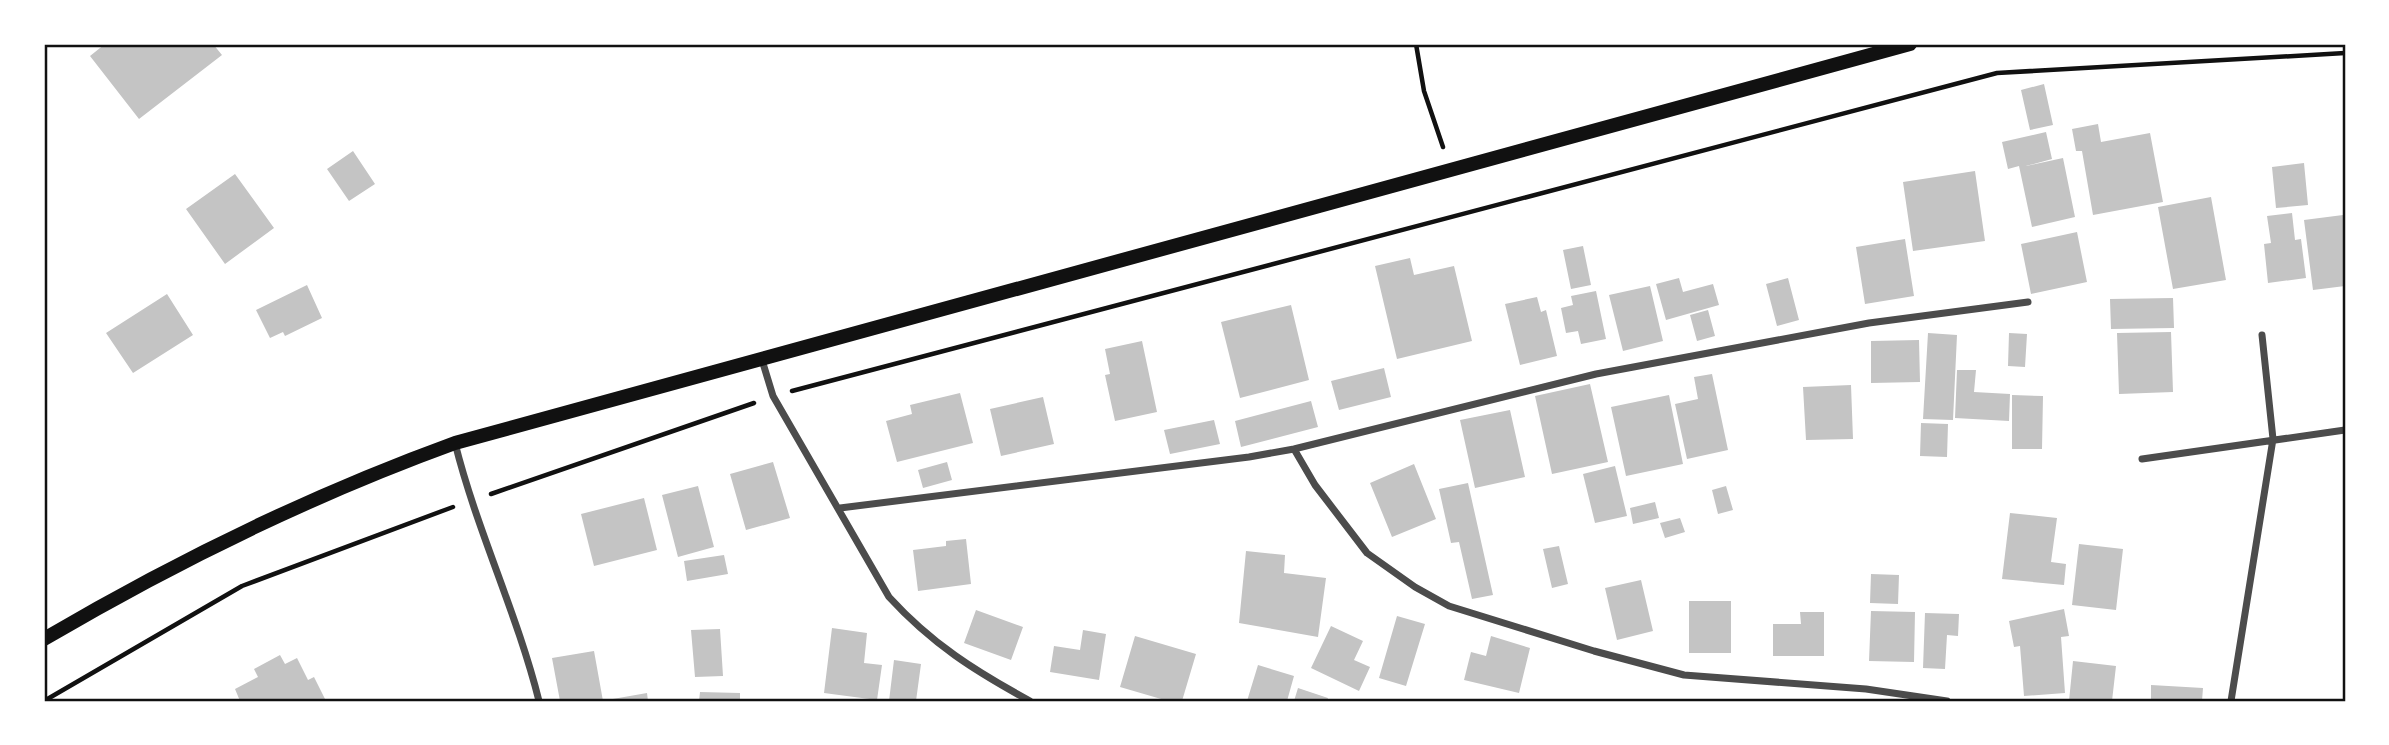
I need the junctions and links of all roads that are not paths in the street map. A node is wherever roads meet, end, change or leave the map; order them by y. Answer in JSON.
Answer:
{"nodes":[{"id":1,"x":1910,"y":44,"type":"edge"},
{"id":2,"x":2028,"y":302,"type":"dead end"},
{"id":3,"x":2262,"y":335,"type":"dead end"},
{"id":4,"x":762,"y":360,"type":"junction"},
{"id":5,"x":2345,"y":430,"type":"edge"},
{"id":6,"x":2273,"y":439,"type":"junction"},
{"id":7,"x":455,"y":443,"type":"junction"},
{"id":8,"x":1294,"y":449,"type":"junction"},
{"id":9,"x":2142,"y":459,"type":"dead end"},
{"id":10,"x":840,"y":508,"type":"junction"},
{"id":11,"x":44,"y":639,"type":"edge"},
{"id":12,"x":539,"y":701,"type":"edge"},
{"id":13,"x":1030,"y":701,"type":"edge"},
{"id":14,"x":1947,"y":701,"type":"edge"},
{"id":15,"x":2231,"y":701,"type":"edge"}],
"edges":[{"from":1,"to":4,"type":"main road"},
{"from":2,"to":8,"type":"street"},
{"from":3,"to":6,"type":"street"},
{"from":4,"to":7,"type":"main road"},
{"from":4,"to":10,"type":"street"},
{"from":5,"to":6,"type":"street"},
{"from":6,"to":9,"type":"street"},
{"from":6,"to":15,"type":"street"},
{"from":7,"to":11,"type":"main road"},
{"from":7,"to":12,"type":"street"},
{"from":8,"to":10,"type":"street"},
{"from":8,"to":14,"type":"street"},
{"from":10,"to":13,"type":"street"}]}
